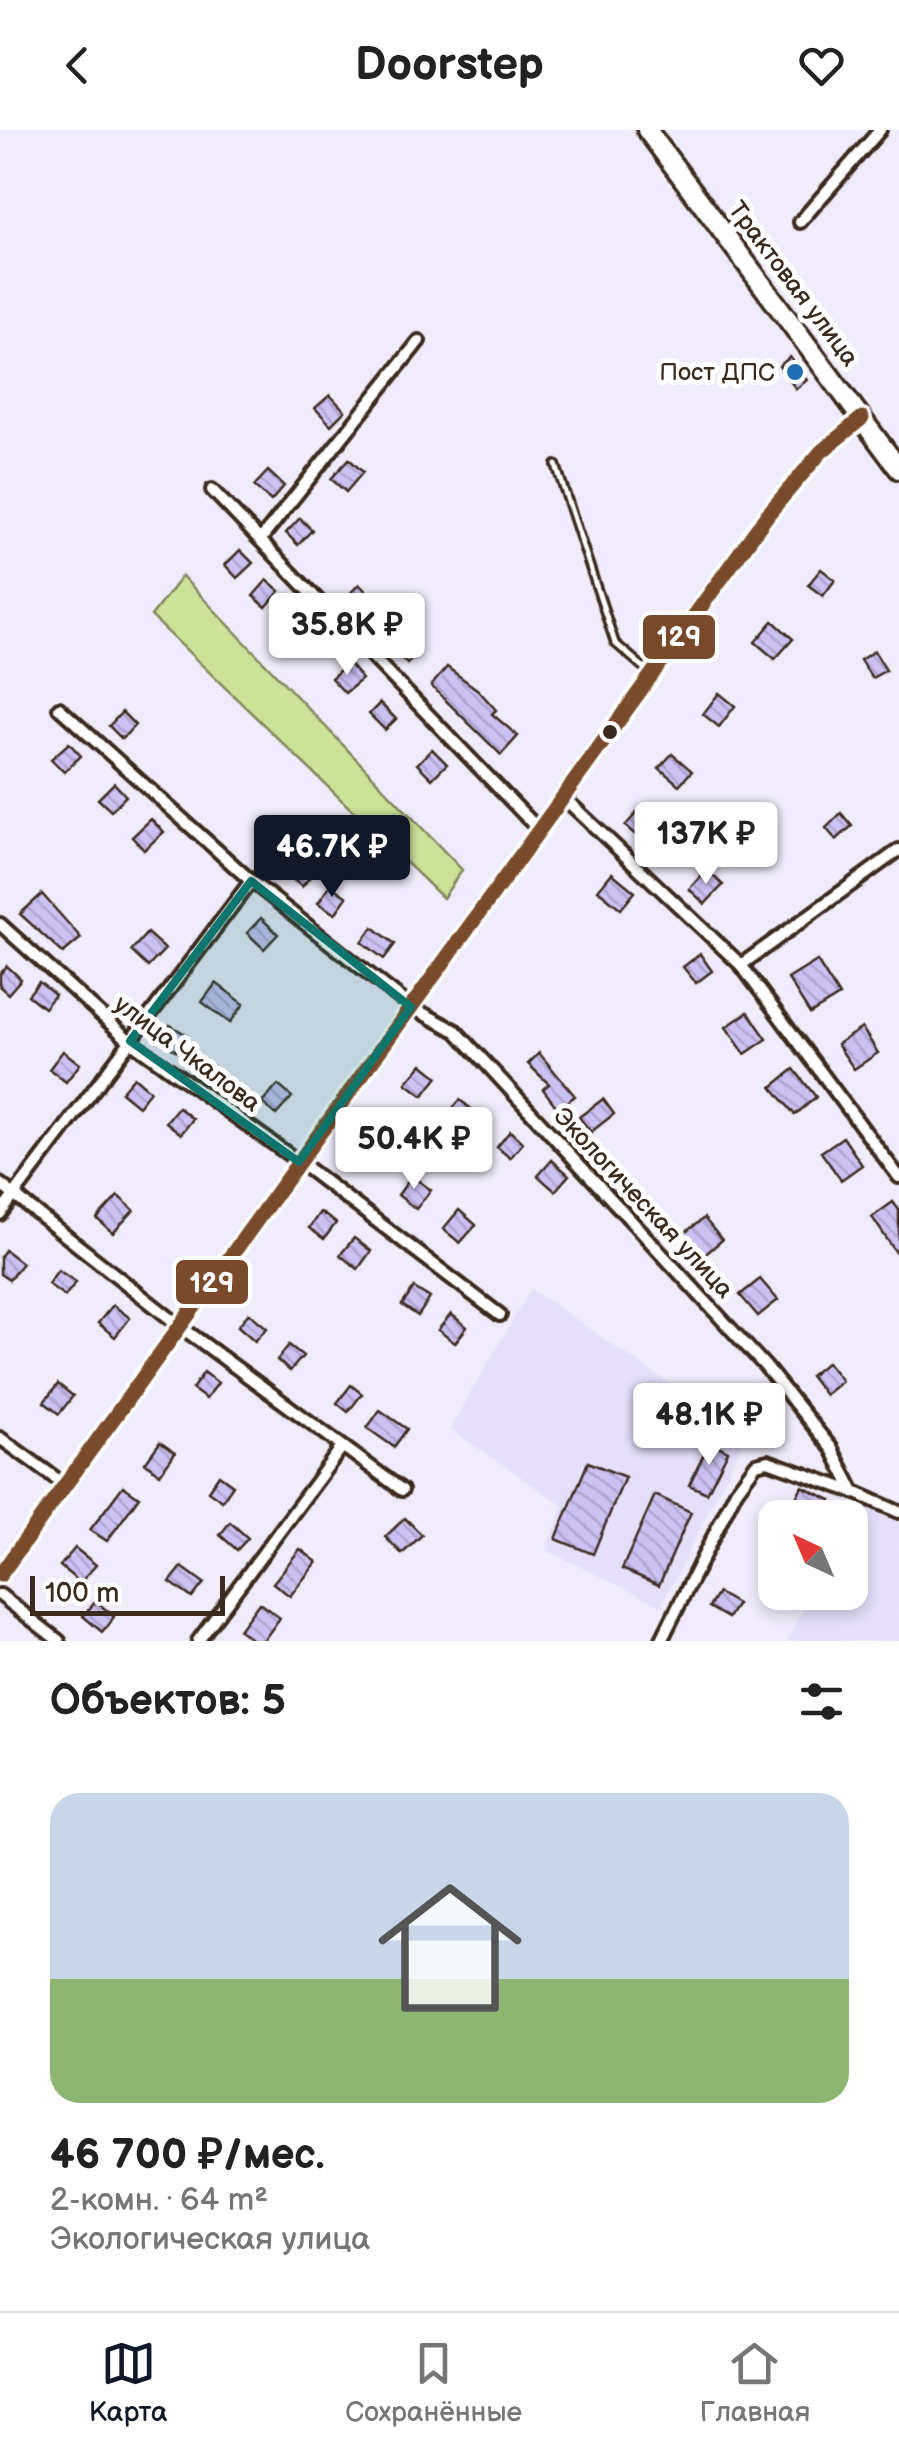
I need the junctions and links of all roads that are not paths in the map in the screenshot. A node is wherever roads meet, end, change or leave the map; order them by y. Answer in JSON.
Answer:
{"nodes":[{"id":1,"x":646,"y":130,"type":"edge"},
{"id":2,"x":879,"y":131,"type":"edge"},
{"id":3,"x":800,"y":222,"type":"dead end"},
{"id":4,"x":419,"y":341,"type":"dead end"},
{"id":5,"x":862,"y":418,"type":"junction"},
{"id":6,"x":556,"y":465,"type":"dead end"},
{"id":7,"x":899,"y":469,"type":"edge"},
{"id":8,"x":212,"y":490,"type":"dead end"},
{"id":9,"x":261,"y":539,"type":"junction"},
{"id":10,"x":651,"y":674,"type":"junction"},
{"id":11,"x":59,"y":708,"type":"dead end"},
{"id":12,"x":562,"y":796,"type":"junction"},
{"id":13,"x":538,"y":829,"type":"junction"},
{"id":14,"x":899,"y":850,"type":"edge"},
{"id":15,"x":251,"y":881,"type":"junction"},
{"id":16,"x":0,"y":924,"type":"edge"},
{"id":17,"x":741,"y":965,"type":"junction"},
{"id":18,"x":411,"y":1008,"type":"junction"},
{"id":19,"x":130,"y":1042,"type":"junction"},
{"id":20,"x":299,"y":1162,"type":"junction"},
{"id":21,"x":899,"y":1177,"type":"edge"},
{"id":22,"x":0,"y":1184,"type":"edge"},
{"id":23,"x":14,"y":1196,"type":"junction"},
{"id":24,"x":0,"y":1214,"type":"edge"},
{"id":25,"x":500,"y":1315,"type":"dead end"},
{"id":26,"x":181,"y":1328,"type":"junction"},
{"id":27,"x":0,"y":1438,"type":"edge"},
{"id":28,"x":342,"y":1447,"type":"junction"},
{"id":29,"x":66,"y":1485,"type":"junction"},
{"id":30,"x":402,"y":1490,"type":"dead end"},
{"id":31,"x":854,"y":1492,"type":"junction"},
{"id":32,"x":899,"y":1512,"type":"edge"},
{"id":33,"x":0,"y":1575,"type":"edge"},
{"id":34,"x":0,"y":1595,"type":"edge"},
{"id":35,"x":59,"y":1641,"type":"edge"},
{"id":36,"x":198,"y":1641,"type":"edge"},
{"id":37,"x":661,"y":1641,"type":"edge"}],
"edges":[{"from":1,"to":5,"type":"highway","name":"Трактовая улица"},
{"from":2,"to":3,"type":"street"},
{"from":4,"to":9,"type":"street"},
{"from":5,"to":7,"type":"highway","name":"Трактовая улица"},
{"from":5,"to":10,"type":"street"},
{"from":6,"to":10,"type":"lane"},
{"from":8,"to":9,"type":"street"},
{"from":9,"to":13,"type":"street"},
{"from":10,"to":12,"type":"street"},
{"from":11,"to":15,"type":"street","name":"Экологическая улица"},
{"from":12,"to":13,"type":"street"},
{"from":12,"to":17,"type":"street"},
{"from":13,"to":18,"type":"street"},
{"from":14,"to":17,"type":"street"},
{"from":15,"to":18,"type":"street","name":"Экологическая улица"},
{"from":15,"to":19,"type":"street"},
{"from":16,"to":19,"type":"street","name":"улица Чкалова"},
{"from":17,"to":21,"type":"street"},
{"from":18,"to":20,"type":"street"},
{"from":18,"to":31,"type":"street","name":"Экологическая улица"},
{"from":19,"to":20,"type":"street","name":"улица Чкалова"},
{"from":19,"to":23,"type":"street"},
{"from":20,"to":25,"type":"street","name":"улица Чкалова"},
{"from":20,"to":26,"type":"street"},
{"from":22,"to":23,"type":"street"},
{"from":23,"to":24,"type":"street"},
{"from":23,"to":26,"type":"street"},
{"from":26,"to":28,"type":"street"},
{"from":26,"to":29,"type":"street"},
{"from":27,"to":29,"type":"street"},
{"from":28,"to":30,"type":"street"},
{"from":28,"to":36,"type":"street"},
{"from":29,"to":33,"type":"street"},
{"from":31,"to":32,"type":"street"},
{"from":31,"to":37,"type":"street"},
{"from":34,"to":35,"type":"street"}]}
